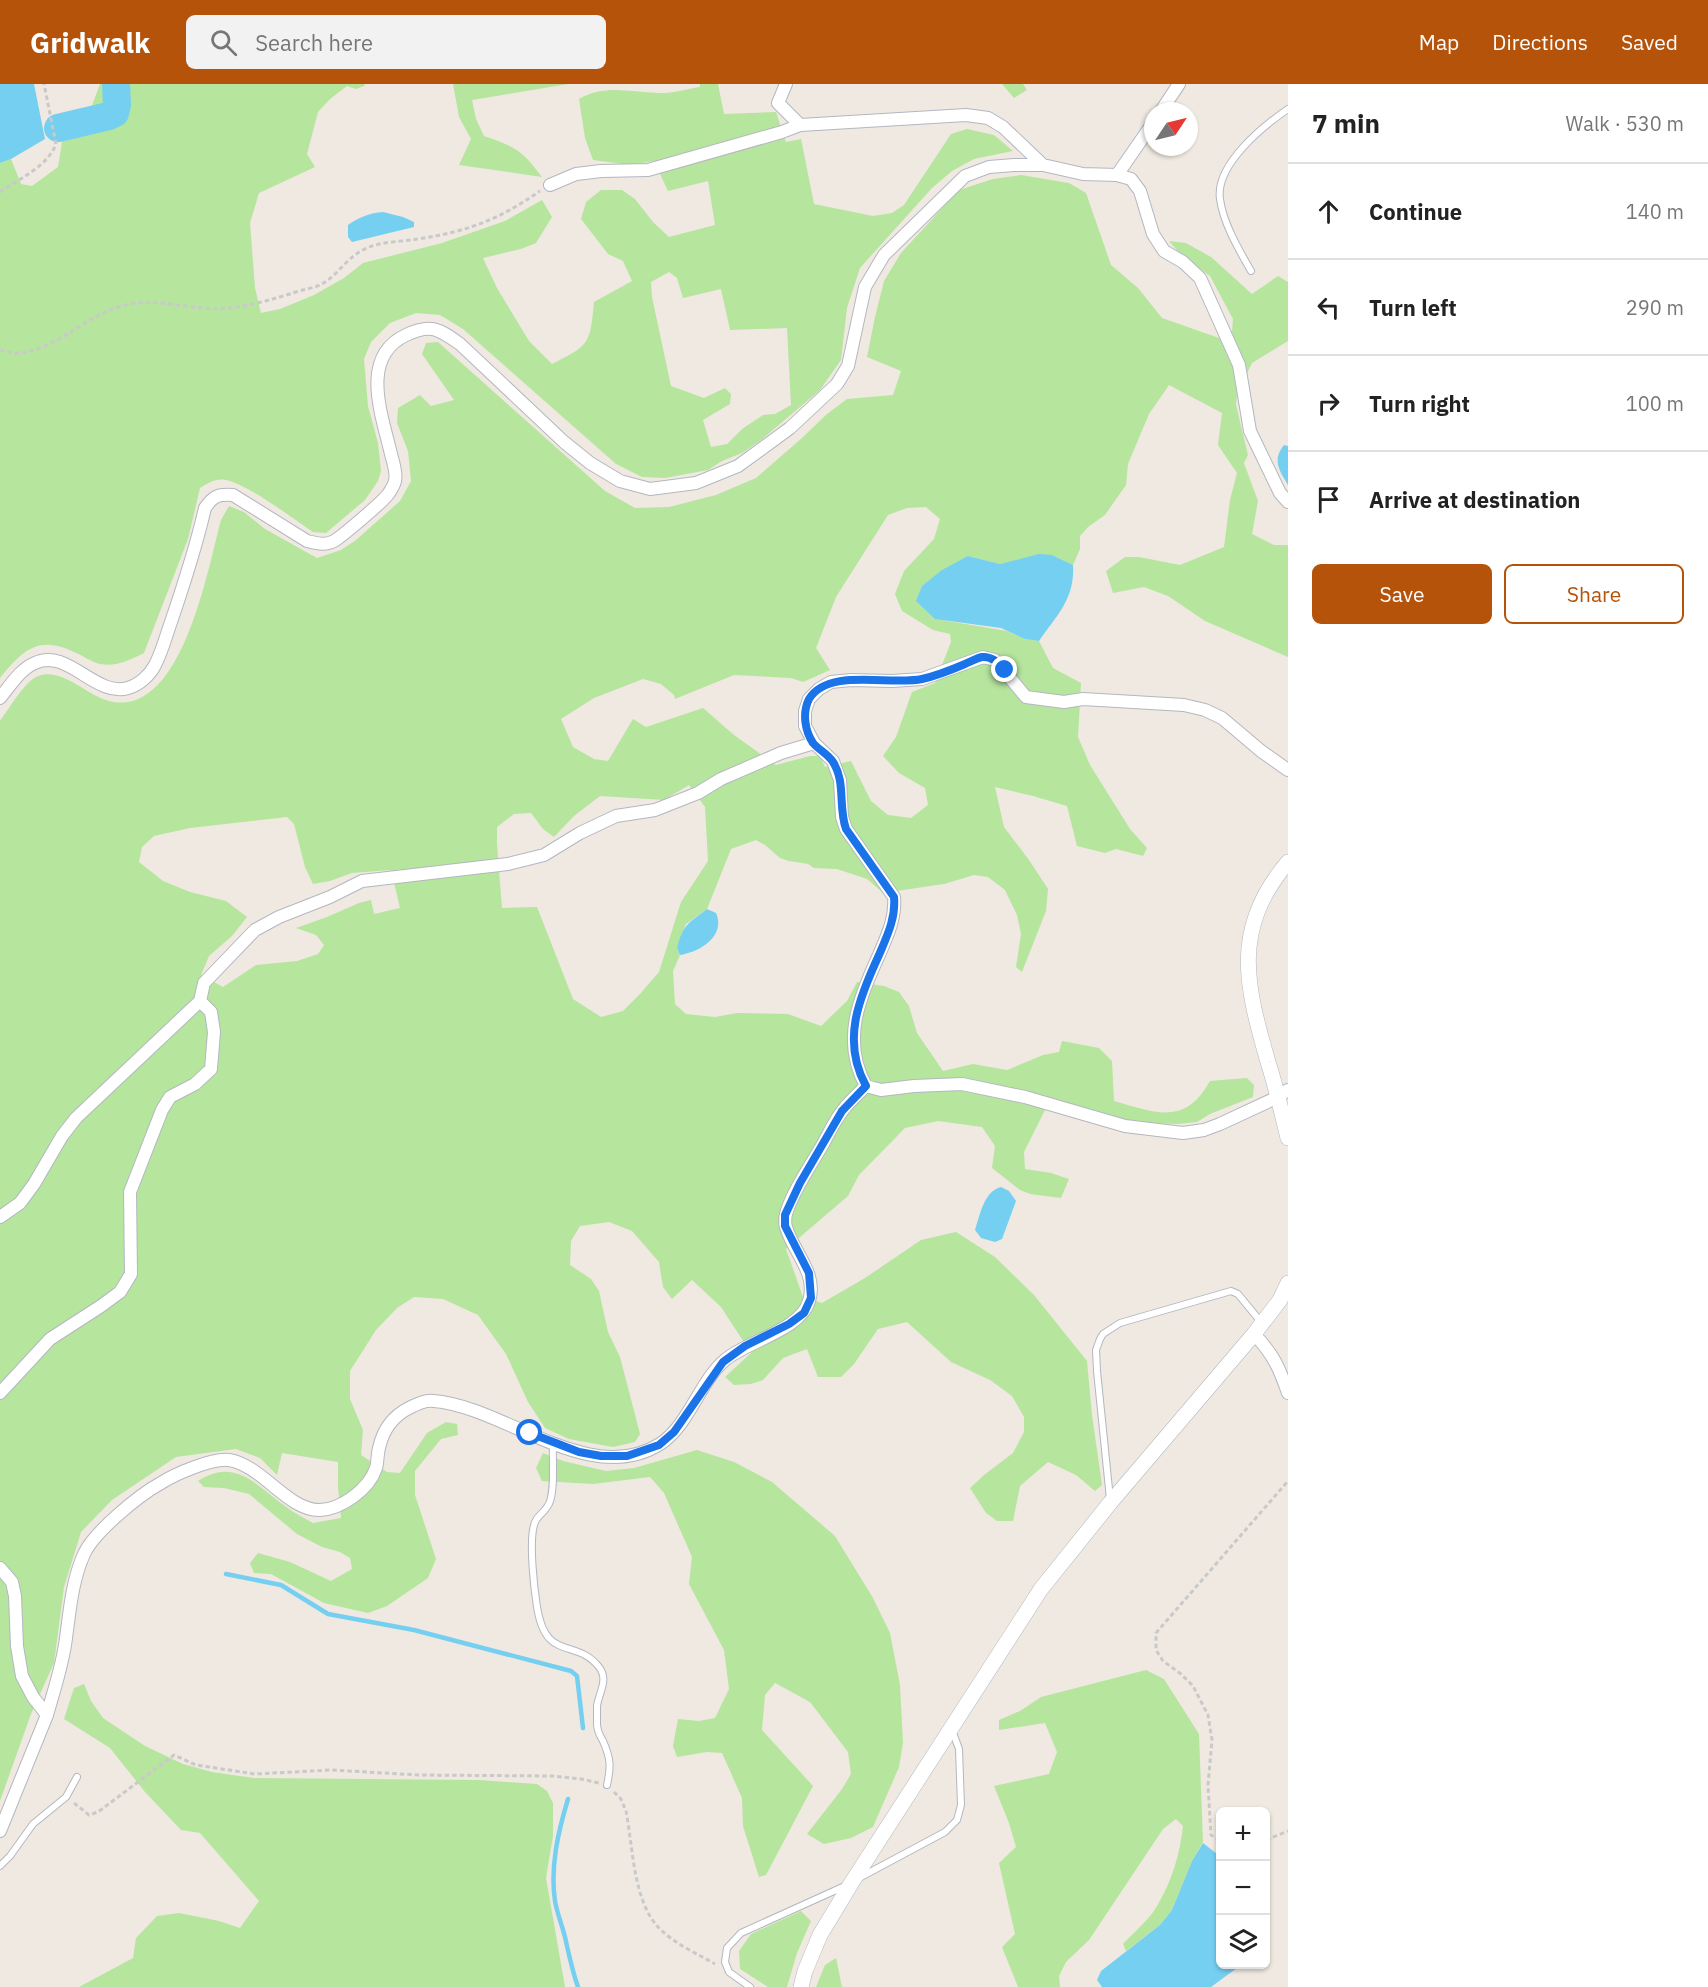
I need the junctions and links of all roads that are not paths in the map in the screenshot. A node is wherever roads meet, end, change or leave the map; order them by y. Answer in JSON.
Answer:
{"nodes":[{"id":1,"x":786,"y":84,"type":"edge"},
{"id":2,"x":1179,"y":84,"type":"edge"},
{"id":3,"x":1167,"y":102,"type":"edge"},
{"id":4,"x":1288,"y":109,"type":"edge"},
{"id":5,"x":800,"y":125,"type":"junction"},
{"id":6,"x":1144,"y":136,"type":"edge"},
{"id":7,"x":1043,"y":165,"type":"junction"},
{"id":8,"x":1117,"y":175,"type":"junction"},
{"id":9,"x":550,"y":185,"type":"road end"},
{"id":10,"x":1251,"y":271,"type":"dead end"},
{"id":11,"x":1288,"y":502,"type":"edge"},
{"id":12,"x":0,"y":699,"type":"edge"},
{"id":13,"x":814,"y":743,"type":"junction"},
{"id":14,"x":1288,"y":770,"type":"edge"},
{"id":15,"x":1288,"y":862,"type":"edge"},
{"id":16,"x":200,"y":1001,"type":"junction"},
{"id":17,"x":866,"y":1086,"type":"junction"},
{"id":18,"x":1283,"y":1093,"type":"edge"},
{"id":19,"x":1288,"y":1138,"type":"edge"},
{"id":20,"x":0,"y":1217,"type":"edge"},
{"id":21,"x":1288,"y":1283,"type":"edge"},
{"id":22,"x":1258,"y":1328,"type":"junction"},
{"id":23,"x":0,"y":1393,"type":"edge"},
{"id":24,"x":1288,"y":1393,"type":"edge"},
{"id":25,"x":553,"y":1443,"type":"junction"},
{"id":26,"x":1110,"y":1503,"type":"junction"},
{"id":27,"x":0,"y":1568,"type":"edge"},
{"id":28,"x":47,"y":1715,"type":"junction"},
{"id":29,"x":951,"y":1727,"type":"junction"},
{"id":30,"x":77,"y":1777,"type":"dead end"},
{"id":31,"x":607,"y":1785,"type":"road end"},
{"id":32,"x":0,"y":1832,"type":"edge"},
{"id":33,"x":0,"y":1866,"type":"edge"},
{"id":34,"x":852,"y":1882,"type":"junction"},
{"id":35,"x":750,"y":1987,"type":"edge"},
{"id":36,"x":801,"y":1987,"type":"edge"}],
"edges":[{"from":1,"to":5,"type":"street"},
{"from":2,"to":3,"type":"street"},
{"from":4,"to":10,"type":"lane"},
{"from":5,"to":7,"type":"street"},
{"from":5,"to":9,"type":"street"},
{"from":6,"to":8,"type":"street"},
{"from":7,"to":8,"type":"street"},
{"from":7,"to":12,"type":"street"},
{"from":8,"to":11,"type":"street"},
{"from":13,"to":14,"type":"street"},
{"from":13,"to":16,"type":"street"},
{"from":13,"to":17,"type":"street"},
{"from":15,"to":18,"type":"street"},
{"from":16,"to":20,"type":"street"},
{"from":16,"to":23,"type":"street"},
{"from":17,"to":18,"type":"street"},
{"from":17,"to":25,"type":"street"},
{"from":18,"to":19,"type":"street"},
{"from":21,"to":22,"type":"street"},
{"from":22,"to":24,"type":"street"},
{"from":22,"to":26,"type":"street"},
{"from":22,"to":26,"type":"lane"},
{"from":25,"to":28,"type":"street"},
{"from":25,"to":31,"type":"lane"},
{"from":26,"to":29,"type":"street"},
{"from":27,"to":28,"type":"street"},
{"from":28,"to":32,"type":"street"},
{"from":29,"to":34,"type":"street"},
{"from":29,"to":34,"type":"lane"},
{"from":30,"to":33,"type":"lane"},
{"from":34,"to":35,"type":"lane"},
{"from":34,"to":36,"type":"street"}]}
